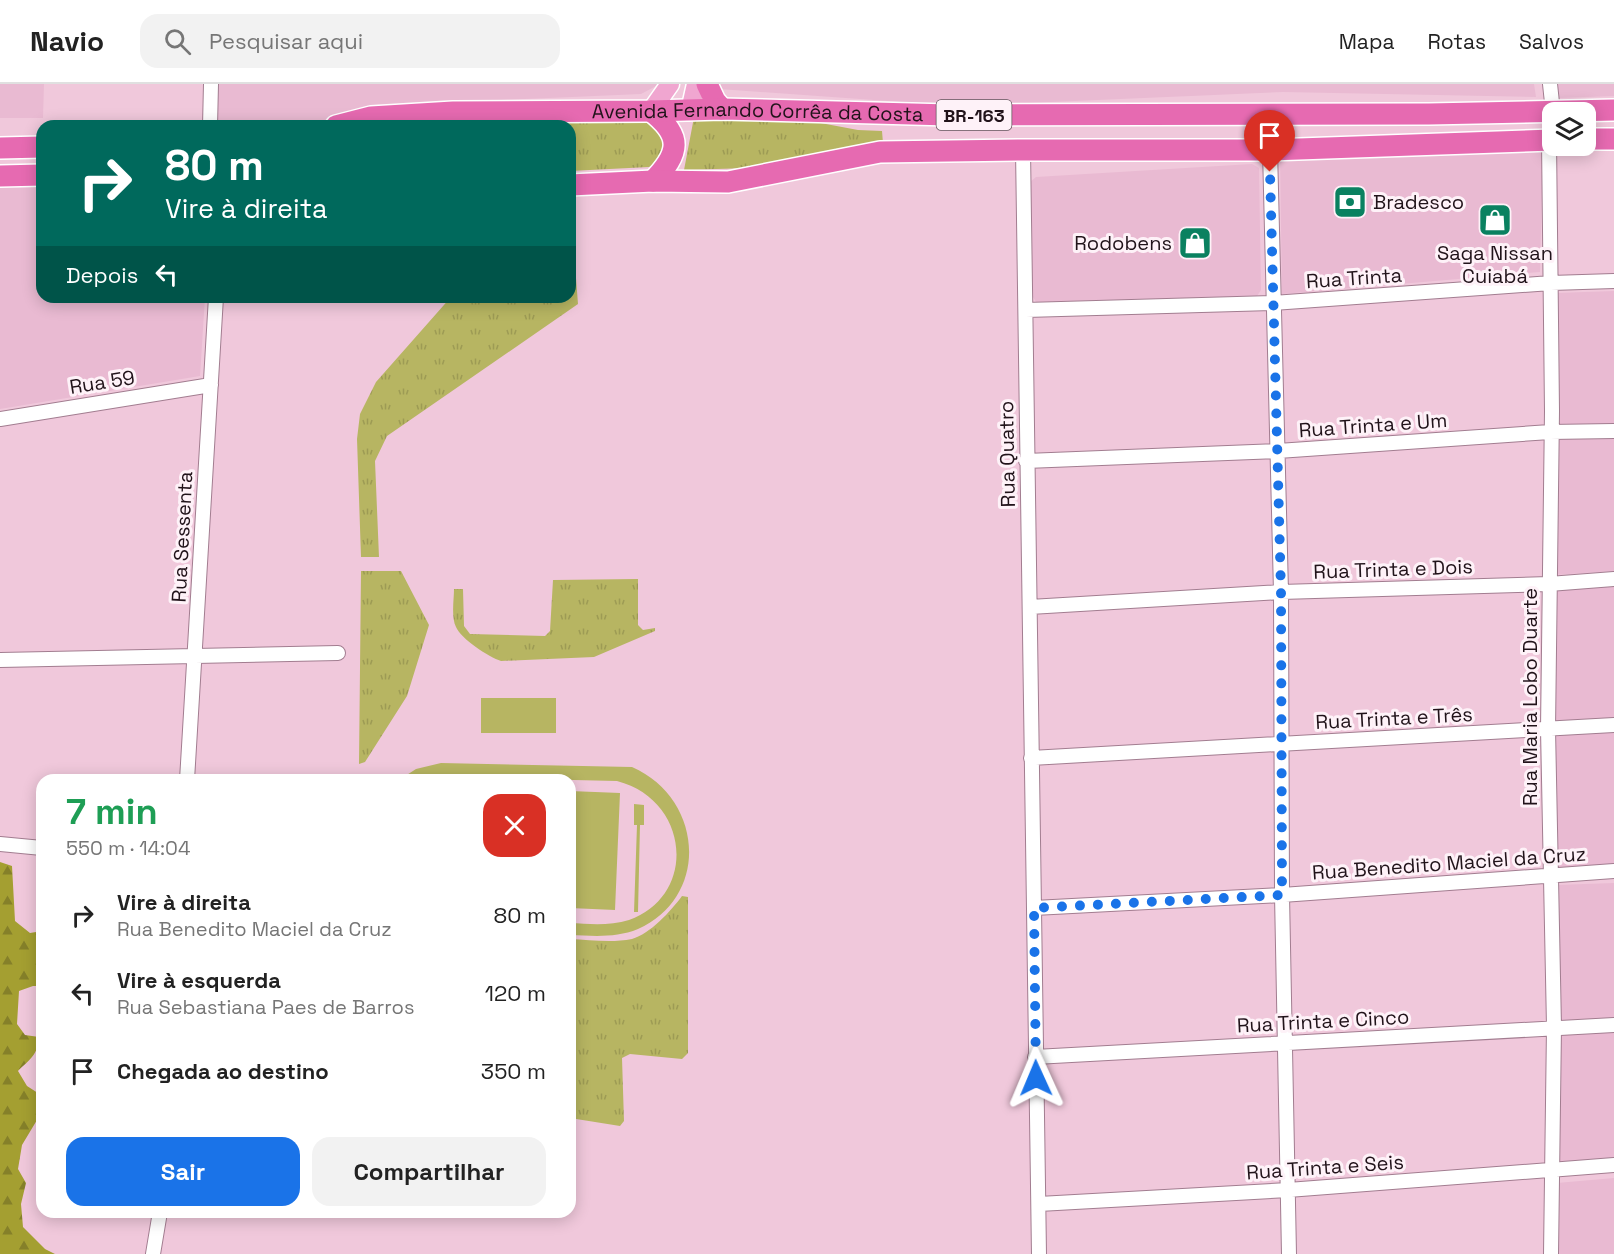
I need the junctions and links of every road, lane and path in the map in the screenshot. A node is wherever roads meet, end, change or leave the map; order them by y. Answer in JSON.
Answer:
{"nodes":[{"id":1,"x":211,"y":84,"type":"edge"},
{"id":2,"x":670,"y":84,"type":"edge"},
{"id":3,"x":696,"y":84,"type":"edge"},
{"id":4,"x":707,"y":84,"type":"edge"},
{"id":5,"x":1551,"y":84,"type":"edge"},
{"id":6,"x":1552,"y":102,"type":"edge"},
{"id":7,"x":722,"y":109,"type":"junction"},
{"id":8,"x":1614,"y":110,"type":"edge"},
{"id":9,"x":651,"y":111,"type":"junction"},
{"id":10,"x":690,"y":111,"type":"junction"},
{"id":11,"x":1596,"y":111,"type":"edge"},
{"id":12,"x":453,"y":112,"type":"junction"},
{"id":13,"x":1542,"y":112,"type":"edge"},
{"id":14,"x":210,"y":120,"type":"edge"},
{"id":15,"x":359,"y":120,"type":"edge"},
{"id":16,"x":434,"y":120,"type":"edge"},
{"id":17,"x":1614,"y":139,"type":"edge"},
{"id":18,"x":1542,"y":140,"type":"edge"},
{"id":19,"x":1596,"y":140,"type":"edge"},
{"id":20,"x":36,"y":147,"type":"edge"},
{"id":21,"x":0,"y":148,"type":"edge"},
{"id":22,"x":1023,"y":150,"type":"junction"},
{"id":23,"x":1270,"y":150,"type":"junction"},
{"id":24,"x":674,"y":151,"type":"junction"},
{"id":25,"x":1551,"y":156,"type":"edge"},
{"id":26,"x":36,"y":175,"type":"edge"},
{"id":27,"x":0,"y":176,"type":"edge"},
{"id":28,"x":653,"y":181,"type":"junction"},
{"id":29,"x":576,"y":185,"type":"edge"},
{"id":30,"x":1614,"y":281,"type":"edge"},
{"id":31,"x":1551,"y":283,"type":"junction"},
{"id":32,"x":216,"y":303,"type":"edge"},
{"id":33,"x":1273,"y":303,"type":"junction"},
{"id":34,"x":1026,"y":310,"type":"junction"},
{"id":35,"x":211,"y":385,"type":"junction"},
{"id":36,"x":0,"y":418,"type":"edge"},
{"id":37,"x":1614,"y":431,"type":"edge"},
{"id":38,"x":1550,"y":432,"type":"junction"},
{"id":39,"x":1278,"y":451,"type":"junction"},
{"id":40,"x":1026,"y":461,"type":"junction"},
{"id":41,"x":1614,"y":579,"type":"edge"},
{"id":42,"x":1549,"y":584,"type":"junction"},
{"id":43,"x":1281,"y":592,"type":"junction"},
{"id":44,"x":1030,"y":607,"type":"junction"},
{"id":45,"x":338,"y":653,"type":"dead end"},
{"id":46,"x":195,"y":657,"type":"junction"},
{"id":47,"x":0,"y":660,"type":"edge"},
{"id":48,"x":1614,"y":726,"type":"edge"},
{"id":49,"x":1548,"y":729,"type":"junction"},
{"id":50,"x":1282,"y":744,"type":"junction"},
{"id":51,"x":1031,"y":758,"type":"junction"},
{"id":52,"x":187,"y":774,"type":"edge"},
{"id":53,"x":0,"y":843,"type":"edge"},
{"id":54,"x":36,"y":847,"type":"edge"},
{"id":55,"x":1614,"y":871,"type":"edge"},
{"id":56,"x":1550,"y":876,"type":"junction"},
{"id":57,"x":1282,"y":895,"type":"junction"},
{"id":58,"x":1034,"y":908,"type":"junction"},
{"id":59,"x":1614,"y":1025,"type":"edge"},
{"id":60,"x":1554,"y":1027,"type":"junction"},
{"id":61,"x":1286,"y":1042,"type":"junction"},
{"id":62,"x":1035,"y":1057,"type":"junction"},
{"id":63,"x":1614,"y":1165,"type":"edge"},
{"id":64,"x":1553,"y":1170,"type":"junction"},
{"id":65,"x":1288,"y":1190,"type":"junction"},
{"id":66,"x":1039,"y":1204,"type":"junction"},
{"id":67,"x":159,"y":1218,"type":"edge"},
{"id":68,"x":153,"y":1254,"type":"edge"},
{"id":69,"x":1039,"y":1254,"type":"edge"},
{"id":70,"x":1289,"y":1254,"type":"edge"},
{"id":71,"x":1551,"y":1254,"type":"edge"}],
"edges":[{"from":1,"to":14,"type":"street"},
{"from":2,"to":9,"type":"main road"},
{"from":3,"to":10,"type":"main road"},
{"from":4,"to":7,"type":"highway"},
{"from":5,"to":6,"type":"street"},
{"from":7,"to":10,"type":"highway","name":"Avenida Fernando Corrêa da Costa","number":"BR-163"},
{"from":7,"to":13,"type":"highway","name":"Avenida Fernando Corrêa da Costa","number":"BR-163"},
{"from":8,"to":11,"type":"highway","name":"Avenida Fernando Corrêa da Costa","number":"BR-163"},
{"from":9,"to":10,"type":"highway","name":"Avenida Fernando Corrêa da Costa","number":"BR-163"},
{"from":9,"to":12,"type":"highway","name":"Avenida Fernando Corrêa da Costa","number":"BR-163"},
{"from":9,"to":24,"type":"highway"},
{"from":10,"to":24,"type":"highway"},
{"from":12,"to":15,"type":"highway","name":"Avenida Fernando Corrêa da Costa","number":"BR-163"},
{"from":12,"to":16,"type":"highway"},
{"from":17,"to":19,"type":"highway"},
{"from":18,"to":23,"type":"highway","name":"Avenida Fernando Corrêa da Costa","number":"BR-163"},
{"from":20,"to":21,"type":"highway"},
{"from":22,"to":23,"type":"highway","name":"Avenida Fernando Corrêa da Costa","number":"BR-163"},
{"from":22,"to":28,"type":"highway","name":"Avenida Fernando Corrêa da Costa","number":"BR-163"},
{"from":22,"to":34,"type":"street","name":"Rua Quatro"},
{"from":23,"to":33,"type":"street"},
{"from":24,"to":28,"type":"highway"},
{"from":25,"to":31,"type":"street","name":"Rua Maria Lobo Duarte"},
{"from":26,"to":27,"type":"highway"},
{"from":28,"to":29,"type":"highway","name":"Avenida Fernando Corrêa da Costa","number":"BR-163"},
{"from":30,"to":31,"type":"street","name":"Rua Trinta"},
{"from":31,"to":33,"type":"street","name":"Rua Trinta"},
{"from":31,"to":38,"type":"street","name":"Rua Maria Lobo Duarte"},
{"from":32,"to":35,"type":"street","name":"Rua Sessenta"},
{"from":33,"to":34,"type":"street","name":"Rua Trinta"},
{"from":33,"to":39,"type":"street"},
{"from":34,"to":40,"type":"street","name":"Rua Quatro"},
{"from":35,"to":36,"type":"street","name":"Rua 59"},
{"from":35,"to":46,"type":"street","name":"Rua Sessenta"},
{"from":37,"to":38,"type":"street","name":"Rua Trinta e Um"},
{"from":38,"to":39,"type":"street","name":"Rua Trinta e Um"},
{"from":38,"to":42,"type":"street","name":"Rua Maria Lobo Duarte"},
{"from":39,"to":40,"type":"street","name":"Rua Trinta e Um"},
{"from":39,"to":43,"type":"street"},
{"from":40,"to":44,"type":"street","name":"Rua Quatro"},
{"from":41,"to":42,"type":"street","name":"Rua Trinta e Dois"},
{"from":42,"to":43,"type":"street","name":"Rua Trinta e Dois"},
{"from":42,"to":49,"type":"street","name":"Rua Maria Lobo Duarte"},
{"from":43,"to":44,"type":"street","name":"Rua Trinta e Dois"},
{"from":43,"to":50,"type":"street"},
{"from":44,"to":51,"type":"street","name":"Rua Quatro"},
{"from":45,"to":46,"type":"street"},
{"from":46,"to":47,"type":"street"},
{"from":46,"to":52,"type":"street","name":"Rua Sessenta"},
{"from":48,"to":49,"type":"street","name":"Rua Trinta e Três"},
{"from":49,"to":50,"type":"street","name":"Rua Trinta e Três"},
{"from":49,"to":56,"type":"street","name":"Rua Maria Lobo Duarte"},
{"from":50,"to":51,"type":"street","name":"Rua Trinta e Três"},
{"from":50,"to":57,"type":"street"},
{"from":51,"to":58,"type":"street","name":"Rua Quatro"},
{"from":53,"to":54,"type":"street"},
{"from":55,"to":56,"type":"street","name":"Rua Benedito Maciel da Cruz"},
{"from":56,"to":57,"type":"street","name":"Rua Benedito Maciel da Cruz"},
{"from":56,"to":60,"type":"street","name":"Rua Maria Lobo Duarte"},
{"from":57,"to":58,"type":"street","name":"Rua Benedito Maciel da Cruz"},
{"from":57,"to":61,"type":"street"},
{"from":58,"to":62,"type":"street","name":"Rua Quatro"},
{"from":59,"to":60,"type":"street","name":"Rua Trinta e Cinco"},
{"from":60,"to":61,"type":"street","name":"Rua Trinta e Cinco"},
{"from":60,"to":64,"type":"street","name":"Rua Maria Lobo Duarte"},
{"from":61,"to":62,"type":"street","name":"Rua Trinta e Cinco"},
{"from":61,"to":65,"type":"street"},
{"from":62,"to":66,"type":"street","name":"Rua Quatro"},
{"from":63,"to":64,"type":"street","name":"Rua Trinta e Seis"},
{"from":64,"to":65,"type":"street","name":"Rua Trinta e Seis"},
{"from":64,"to":71,"type":"street","name":"Rua Maria Lobo Duarte"},
{"from":65,"to":66,"type":"street","name":"Rua Trinta e Seis"},
{"from":65,"to":70,"type":"street"},
{"from":66,"to":69,"type":"street","name":"Rua Quatro"},
{"from":67,"to":68,"type":"street"}]}
